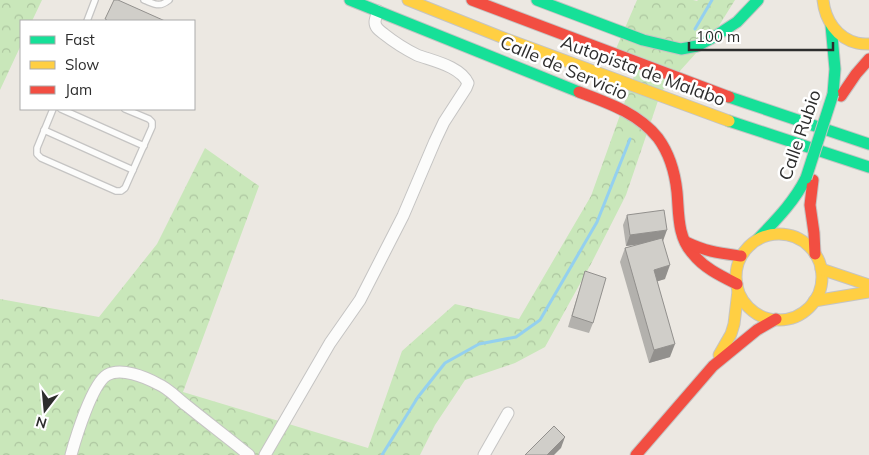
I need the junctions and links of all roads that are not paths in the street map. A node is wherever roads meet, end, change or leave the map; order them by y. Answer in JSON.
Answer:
{"nodes":[{"id":1,"x":95,"y":0,"type":"edge"},
{"id":2,"x":144,"y":0,"type":"edge"},
{"id":3,"x":169,"y":0,"type":"edge"},
{"id":4,"x":350,"y":0,"type":"edge"},
{"id":5,"x":408,"y":0,"type":"edge"},
{"id":6,"x":472,"y":0,"type":"edge"},
{"id":7,"x":537,"y":0,"type":"edge"},
{"id":8,"x":758,"y":0,"type":"edge"},
{"id":9,"x":820,"y":2,"type":"edge"},
{"id":10,"x":378,"y":11,"type":"junction"},
{"id":11,"x":87,"y":20,"type":"edge"},
{"id":12,"x":831,"y":25,"type":"junction"},
{"id":13,"x":869,"y":44,"type":"edge"},
{"id":14,"x":869,"y":58,"type":"edge"},
{"id":15,"x":837,"y":95,"type":"junction"},
{"id":16,"x":53,"y":110,"type":"edge"},
{"id":17,"x":63,"y":110,"type":"edge"},
{"id":18,"x":127,"y":110,"type":"edge"},
{"id":19,"x":44,"y":130,"type":"junction"},
{"id":20,"x":869,"y":144,"type":"edge"},
{"id":21,"x":144,"y":146,"type":"junction"},
{"id":22,"x":869,"y":167,"type":"edge"},
{"id":23,"x":133,"y":170,"type":"junction"},
{"id":24,"x":810,"y":179,"type":"junction"},
{"id":25,"x":757,"y":240,"type":"junction"},
{"id":26,"x":684,"y":241,"type":"junction"},
{"id":27,"x":815,"y":254,"type":"junction"},
{"id":28,"x":741,"y":256,"type":"junction"},
{"id":29,"x":821,"y":269,"type":"junction"},
{"id":30,"x":869,"y":285,"type":"edge"},
{"id":31,"x":738,"y":288,"type":"junction"},
{"id":32,"x":869,"y":292,"type":"edge"},
{"id":33,"x":814,"y":301,"type":"junction"},
{"id":34,"x":776,"y":320,"type":"junction"},
{"id":35,"x":713,"y":366,"type":"junction"},
{"id":36,"x":508,"y":413,"type":"dead end"},
{"id":37,"x":71,"y":455,"type":"edge"},
{"id":38,"x":249,"y":455,"type":"edge"},
{"id":39,"x":265,"y":455,"type":"edge"},
{"id":40,"x":484,"y":455,"type":"edge"},
{"id":41,"x":636,"y":455,"type":"edge"}],
"edges":[{"from":1,"to":11,"type":"lane"},
{"from":2,"to":3,"type":"lane"},
{"from":4,"to":10,"type":"main road","name":"Calle de Servicio"},
{"from":5,"to":22,"type":"main road","name":"Autopista de Malabo"},
{"from":6,"to":20,"type":"main road","name":"Autopista de Malabo"},
{"from":7,"to":8,"type":"main road"},
{"from":9,"to":12,"type":"main road"},
{"from":10,"to":26,"type":"main road","name":"Calle de Servicio"},
{"from":10,"to":39,"type":"street"},
{"from":12,"to":13,"type":"main road"},
{"from":12,"to":15,"type":"main road","name":"Calle Rubio"},
{"from":14,"to":15,"type":"main road","name":"Calle Rubio"},
{"from":15,"to":24,"type":"main road","name":"Calle Rubio","bridge":true},
{"from":16,"to":19,"type":"lane"},
{"from":17,"to":21,"type":"lane"},
{"from":18,"to":21,"type":"lane"},
{"from":19,"to":23,"type":"lane"},
{"from":19,"to":23,"type":"lane"},
{"from":21,"to":23,"type":"lane"},
{"from":24,"to":25,"type":"main road","name":"Calle Rubio"},
{"from":24,"to":27,"type":"main road","name":"Calle Rubio"},
{"from":25,"to":27,"type":"main road"},
{"from":25,"to":28,"type":"main road"},
{"from":26,"to":28,"type":"main road"},
{"from":26,"to":31,"type":"main road","name":"Calle de Servicio"},
{"from":27,"to":29,"type":"main road"},
{"from":28,"to":31,"type":"main road"},
{"from":29,"to":30,"type":"main road"},
{"from":29,"to":33,"type":"main road"},
{"from":31,"to":34,"type":"main road"},
{"from":31,"to":35,"type":"main road"},
{"from":32,"to":33,"type":"main road"},
{"from":33,"to":34,"type":"main road"},
{"from":34,"to":35,"type":"main road"},
{"from":35,"to":41,"type":"main road"},
{"from":36,"to":40,"type":"street"},
{"from":37,"to":38,"type":"street"}]}
